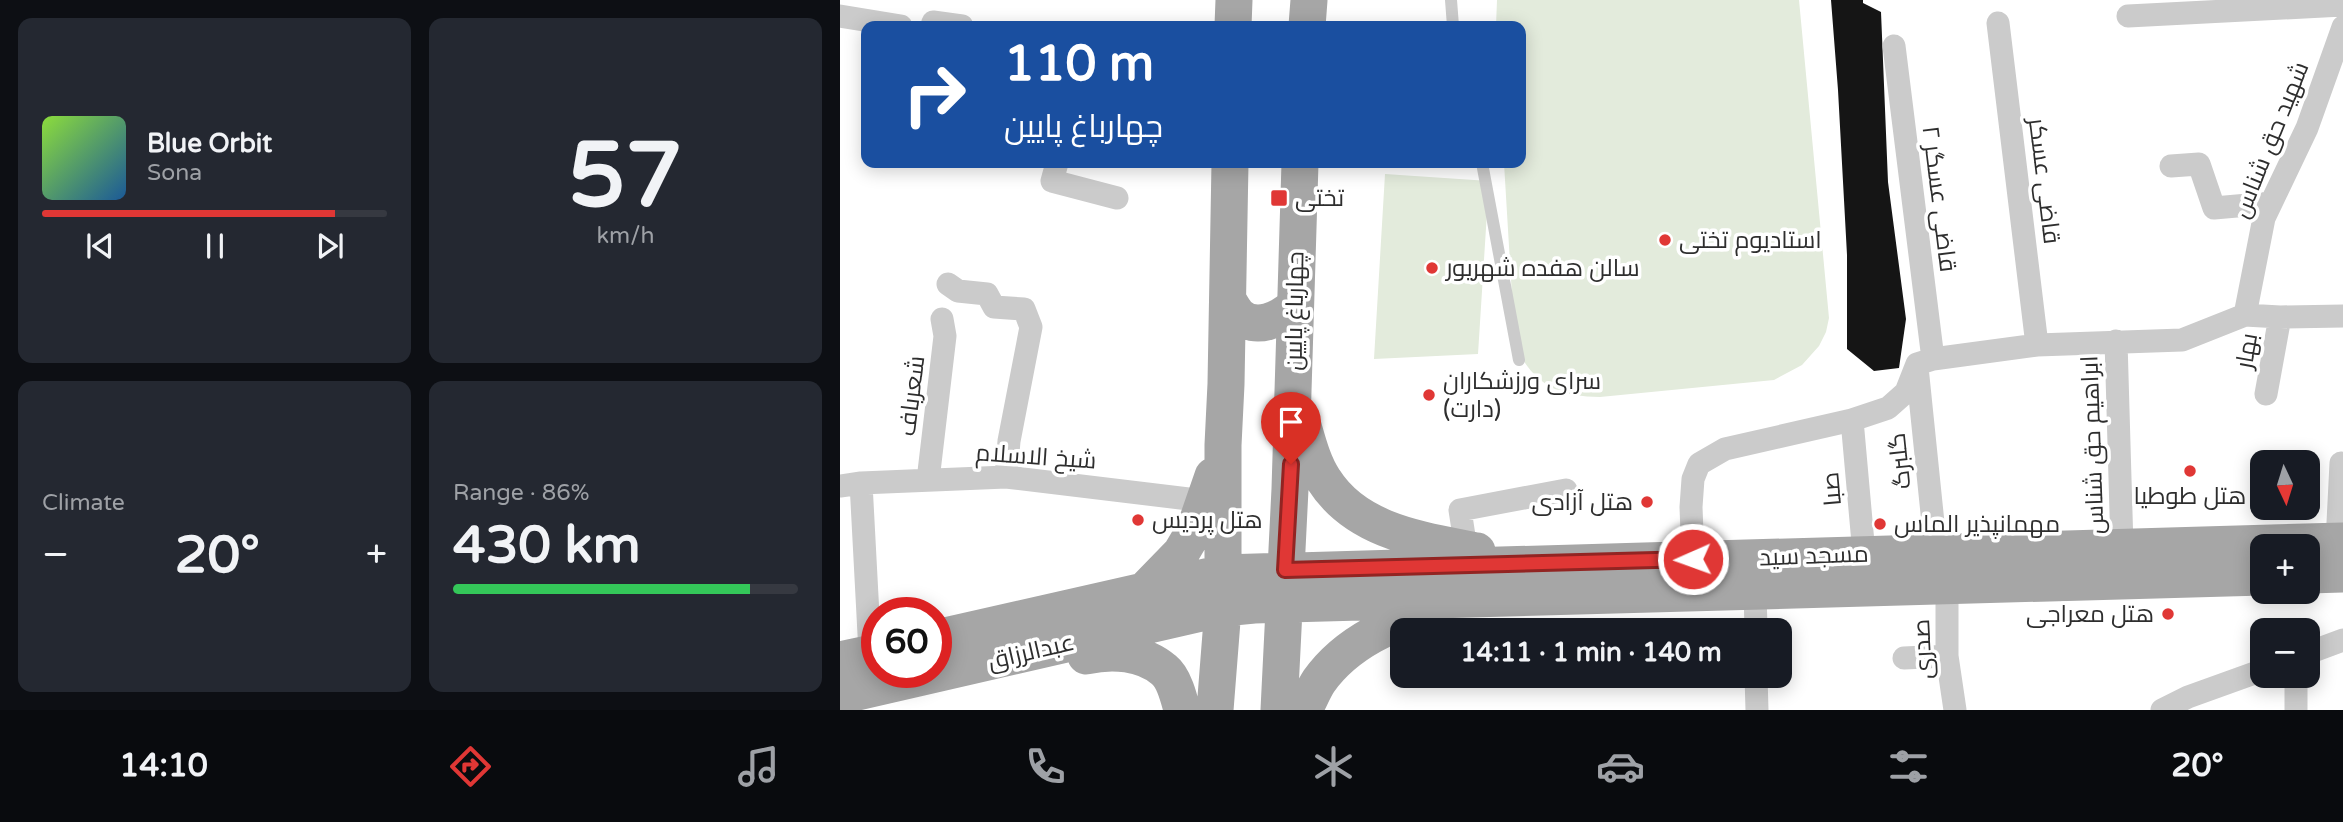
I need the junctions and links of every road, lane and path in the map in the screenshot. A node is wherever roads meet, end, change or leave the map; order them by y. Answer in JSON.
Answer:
{"nodes":[{"id":1,"x":1234,"y":0,"type":"edge"},
{"id":2,"x":1309,"y":0,"type":"edge"},
{"id":3,"x":1451,"y":0,"type":"edge"},
{"id":4,"x":2343,"y":5,"type":"edge"},
{"id":5,"x":840,"y":16,"type":"edge"},
{"id":6,"x":2128,"y":16,"type":"dead end"},
{"id":7,"x":870,"y":21,"type":"edge"},
{"id":8,"x":1233,"y":21,"type":"edge"},
{"id":9,"x":1307,"y":21,"type":"edge"},
{"id":10,"x":1453,"y":21,"type":"edge"},
{"id":11,"x":1998,"y":23,"type":"dead end"},
{"id":12,"x":2343,"y":27,"type":"edge"},
{"id":13,"x":1894,"y":46,"type":"dead end"},
{"id":14,"x":2171,"y":166,"type":"dead end"},
{"id":15,"x":1056,"y":168,"type":"edge"},
{"id":16,"x":1230,"y":168,"type":"edge"},
{"id":17,"x":1300,"y":168,"type":"edge"},
{"id":18,"x":1483,"y":168,"type":"edge"},
{"id":19,"x":1117,"y":198,"type":"dead end"},
{"id":20,"x":2271,"y":203,"type":"junction"},
{"id":21,"x":948,"y":284,"type":"dead end"},
{"id":22,"x":1228,"y":300,"type":"junction"},
{"id":23,"x":1295,"y":305,"type":"junction"},
{"id":24,"x":2245,"y":315,"type":"junction"},
{"id":25,"x":2343,"y":316,"type":"edge"},
{"id":26,"x":2280,"y":317,"type":"junction"},
{"id":27,"x":942,"y":319,"type":"dead end"},
{"id":28,"x":2116,"y":341,"type":"junction"},
{"id":29,"x":2038,"y":345,"type":"junction"},
{"id":30,"x":1519,"y":360,"type":"dead end"},
{"id":31,"x":1925,"y":361,"type":"junction"},
{"id":32,"x":1293,"y":388,"type":"junction"},
{"id":33,"x":2266,"y":394,"type":"dead end"},
{"id":34,"x":1852,"y":420,"type":"junction"},
{"id":35,"x":1223,"y":445,"type":"junction"},
{"id":36,"x":2341,"y":463,"type":"dead end"},
{"id":37,"x":1006,"y":477,"type":"junction"},
{"id":38,"x":928,"y":480,"type":"junction"},
{"id":39,"x":851,"y":485,"type":"edge"},
{"id":40,"x":1566,"y":490,"type":"dead end"},
{"id":41,"x":1206,"y":501,"type":"junction"},
{"id":42,"x":2122,"y":547,"type":"junction"},
{"id":43,"x":1466,"y":549,"type":"junction"},
{"id":44,"x":2341,"y":552,"type":"edge"},
{"id":45,"x":1864,"y":554,"type":"junction"},
{"id":46,"x":1693,"y":559,"type":"junction"},
{"id":47,"x":1537,"y":563,"type":"junction"},
{"id":48,"x":2320,"y":567,"type":"edge"},
{"id":49,"x":1941,"y":569,"type":"junction"},
{"id":50,"x":2250,"y":576,"type":"edge"},
{"id":51,"x":1285,"y":586,"type":"junction"},
{"id":52,"x":1145,"y":590,"type":"junction"},
{"id":53,"x":1755,"y":590,"type":"junction"},
{"id":54,"x":1223,"y":591,"type":"junction"},
{"id":55,"x":1517,"y":597,"type":"junction"},
{"id":56,"x":1756,"y":618,"type":"edge"},
{"id":57,"x":952,"y":634,"type":"edge"},
{"id":58,"x":861,"y":640,"type":"edge"},
{"id":59,"x":2343,"y":640,"type":"edge"},
{"id":60,"x":2320,"y":649,"type":"edge"},
{"id":61,"x":1947,"y":656,"type":"junction"},
{"id":62,"x":1904,"y":658,"type":"dead end"},
{"id":63,"x":2250,"y":675,"type":"edge"},
{"id":64,"x":1756,"y":688,"type":"edge"},
{"id":65,"x":2296,"y":688,"type":"edge"},
{"id":66,"x":840,"y":696,"type":"edge"},
{"id":67,"x":1182,"y":710,"type":"edge"},
{"id":68,"x":1215,"y":710,"type":"edge"},
{"id":69,"x":1279,"y":710,"type":"edge"},
{"id":70,"x":1304,"y":710,"type":"edge"},
{"id":71,"x":1757,"y":710,"type":"edge"},
{"id":72,"x":1955,"y":710,"type":"edge"},
{"id":73,"x":2162,"y":710,"type":"edge"},
{"id":74,"x":2296,"y":710,"type":"edge"}],
"edges":[{"from":1,"to":8,"type":"main road"},
{"from":2,"to":9,"type":"main road"},
{"from":3,"to":10,"type":"lane"},
{"from":4,"to":6,"type":"street"},
{"from":5,"to":7,"type":"street"},
{"from":11,"to":29,"type":"street","name":"قاضی عسکر"},
{"from":12,"to":20,"type":"street","name":"شهید حق شناس"},
{"from":13,"to":31,"type":"street","name":"قاضی عسگر ۲"},
{"from":14,"to":20,"type":"street"},
{"from":15,"to":19,"type":"street"},
{"from":16,"to":22,"type":"main road"},
{"from":17,"to":23,"type":"main road","name":"چهارباغ پایین"},
{"from":18,"to":30,"type":"lane"},
{"from":20,"to":24,"type":"street","name":"شهید حق شناس"},
{"from":21,"to":37,"type":"street"},
{"from":22,"to":23,"type":"main road"},
{"from":22,"to":35,"type":"main road"},
{"from":23,"to":32,"type":"main road","name":"چهارباغ پایین"},
{"from":24,"to":26,"type":"street","name":"ابراهیم حق شناس"},
{"from":24,"to":28,"type":"street","name":"ابراهیم حق شناس"},
{"from":25,"to":26,"type":"street","name":"ابراهیم حق شناس"},
{"from":26,"to":33,"type":"street","name":"بهار"},
{"from":27,"to":38,"type":"street","name":"شعرباف"},
{"from":28,"to":29,"type":"street","name":"ابراهیم حق شناس"},
{"from":28,"to":42,"type":"street","name":"ابراهیم حق شناس"},
{"from":29,"to":31,"type":"street","name":"ابراهیم حق شناس"},
{"from":31,"to":34,"type":"street"},
{"from":31,"to":49,"type":"street","name":"گلبرگ"},
{"from":32,"to":43,"type":"main road"},
{"from":32,"to":51,"type":"main road","name":"چهارباغ پایین"},
{"from":34,"to":45,"type":"street","name":"صبا"},
{"from":34,"to":46,"type":"street"},
{"from":35,"to":41,"type":"main road"},
{"from":35,"to":54,"type":"main road"},
{"from":36,"to":44,"type":"street"},
{"from":37,"to":38,"type":"street","name":"شیخ الاسلام"},
{"from":37,"to":41,"type":"street","name":"شیخ الاسلام"},
{"from":38,"to":39,"type":"street","name":"شیخ الاسلام"},
{"from":39,"to":58,"type":"street","name":"شیخ الاسلام"},
{"from":40,"to":43,"type":"street"},
{"from":41,"to":52,"type":"main road"},
{"from":42,"to":44,"type":"main road","name":"مسجد سید"},
{"from":42,"to":49,"type":"main road","name":"مسجد سید"},
{"from":43,"to":47,"type":"main road"},
{"from":44,"to":48,"type":"main road"},
{"from":45,"to":46,"type":"main road","name":"مسجد سید"},
{"from":45,"to":49,"type":"main road","name":"مسجد سید"},
{"from":46,"to":47,"type":"main road","name":"مسجد سید"},
{"from":47,"to":51,"type":"main road","name":"مسجد سید"},
{"from":49,"to":50,"type":"main road","name":"مسجد سید"},
{"from":49,"to":53,"type":"main road","name":"مسجد سید"},
{"from":49,"to":61,"type":"street","name":"صدری"},
{"from":51,"to":54,"type":"main road"},
{"from":51,"to":55,"type":"main road","name":"مسجد سید"},
{"from":51,"to":69,"type":"main road","name":"چهارباغ پایین"},
{"from":52,"to":54,"type":"main road","name":"عبدالرزاق"},
{"from":52,"to":57,"type":"main road","name":"عبدالرزاق"},
{"from":53,"to":55,"type":"main road","name":"مسجد سید"},
{"from":53,"to":56,"type":"street"},
{"from":54,"to":66,"type":"main road","name":"عبدالرزاق"},
{"from":54,"to":68,"type":"main road"},
{"from":55,"to":70,"type":"main road"},
{"from":59,"to":60,"type":"street"},
{"from":61,"to":62,"type":"street"},
{"from":61,"to":72,"type":"street","name":"صدری"},
{"from":63,"to":73,"type":"street"},
{"from":64,"to":71,"type":"street"},
{"from":65,"to":74,"type":"street"},
{"from":66,"to":67,"type":"main road"}]}
